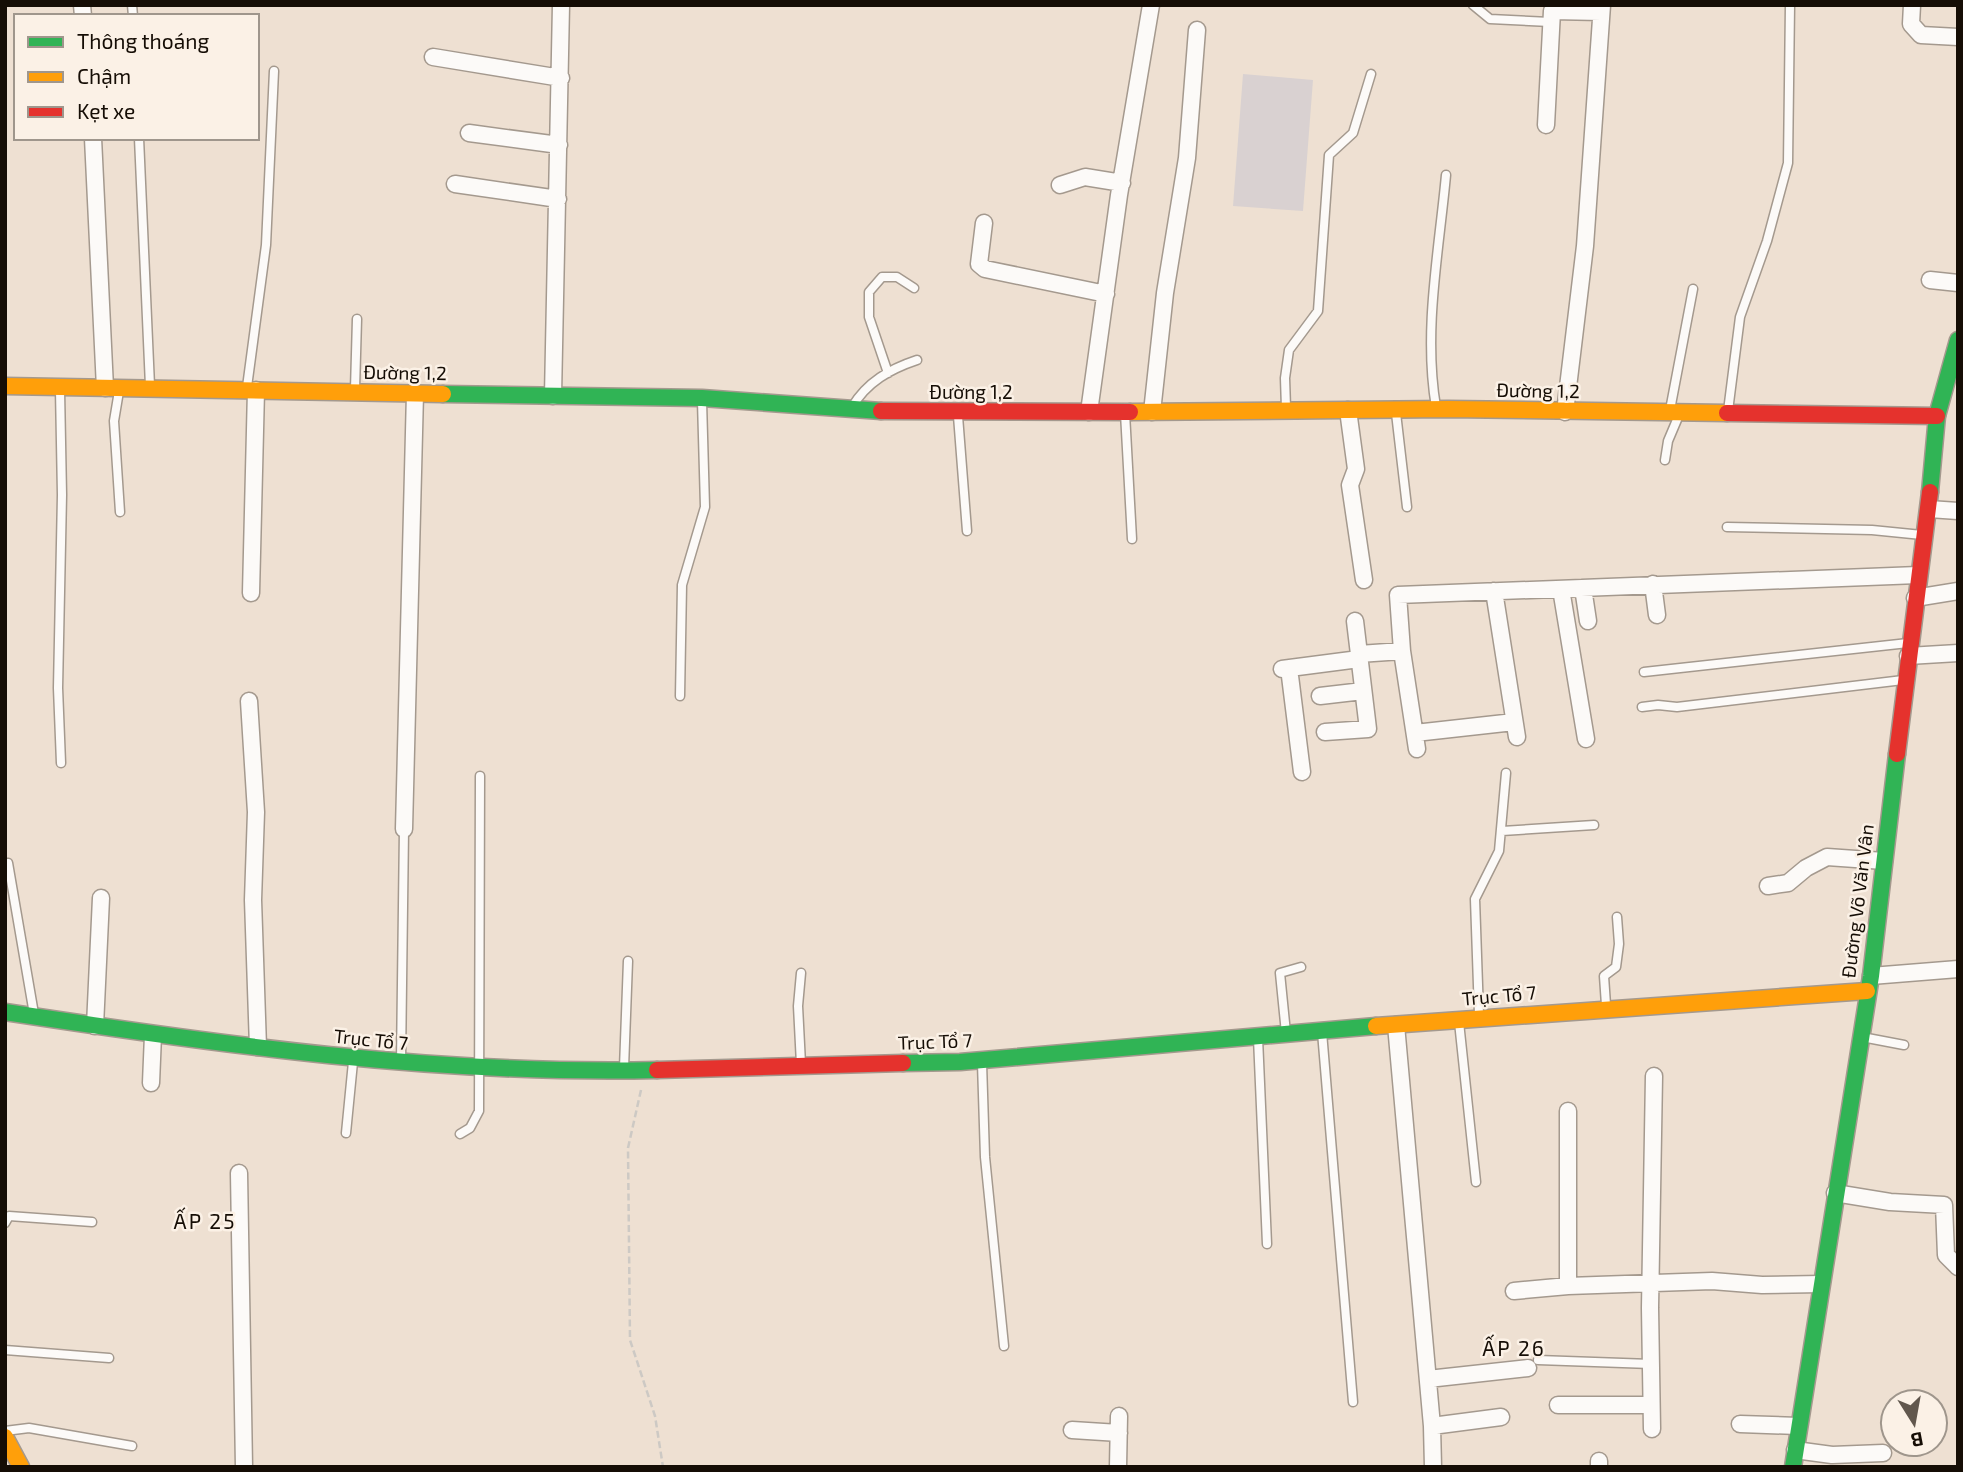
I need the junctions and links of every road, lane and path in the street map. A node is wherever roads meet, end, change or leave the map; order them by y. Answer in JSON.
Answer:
{"nodes":[{"id":1,"x":561,"y":5,"type":"edge"},
{"id":2,"x":1152,"y":5,"type":"edge"},
{"id":3,"x":1474,"y":5,"type":"edge"},
{"id":4,"x":1790,"y":5,"type":"edge"},
{"id":5,"x":1912,"y":5,"type":"edge"},
{"id":6,"x":1601,"y":8,"type":"edge"},
{"id":7,"x":1551,"y":12,"type":"edge"},
{"id":8,"x":1197,"y":30,"type":"dead end"},
{"id":9,"x":1958,"y":37,"type":"edge"},
{"id":10,"x":433,"y":57,"type":"dead end"},
{"id":11,"x":274,"y":71,"type":"dead end"},
{"id":12,"x":1371,"y":74,"type":"dead end"},
{"id":13,"x":561,"y":78,"type":"junction"},
{"id":14,"x":1546,"y":125,"type":"dead end"},
{"id":15,"x":470,"y":132,"type":"dead end"},
{"id":16,"x":93,"y":140,"type":"edge"},
{"id":17,"x":139,"y":140,"type":"edge"},
{"id":18,"x":559,"y":145,"type":"junction"},
{"id":19,"x":1446,"y":175,"type":"dead end"},
{"id":20,"x":1122,"y":183,"type":"junction"},
{"id":21,"x":455,"y":184,"type":"dead end"},
{"id":22,"x":1060,"y":185,"type":"dead end"},
{"id":23,"x":558,"y":199,"type":"junction"},
{"id":24,"x":984,"y":223,"type":"dead end"},
{"id":25,"x":1930,"y":279,"type":"dead end"},
{"id":26,"x":1958,"y":283,"type":"edge"},
{"id":27,"x":914,"y":288,"type":"dead end"},
{"id":28,"x":1693,"y":289,"type":"dead end"},
{"id":29,"x":1106,"y":294,"type":"junction"},
{"id":30,"x":357,"y":319,"type":"dead end"},
{"id":31,"x":1958,"y":340,"type":"edge"},
{"id":32,"x":917,"y":360,"type":"dead end"},
{"id":33,"x":888,"y":373,"type":"junction"},
{"id":34,"x":5,"y":386,"type":"edge"},
{"id":35,"x":60,"y":387,"type":"junction"},
{"id":36,"x":112,"y":388,"type":"junction"},
{"id":37,"x":150,"y":389,"type":"junction"},
{"id":38,"x":251,"y":390,"type":"junction"},
{"id":39,"x":355,"y":392,"type":"junction"},
{"id":40,"x":415,"y":393,"type":"junction"},
{"id":41,"x":553,"y":396,"type":"junction"},
{"id":42,"x":702,"y":398,"type":"junction"},
{"id":43,"x":1958,"y":405,"type":"edge"},
{"id":44,"x":851,"y":410,"type":"junction"},
{"id":45,"x":1348,"y":410,"type":"junction"},
{"id":46,"x":1396,"y":410,"type":"junction"},
{"id":47,"x":1436,"y":410,"type":"junction"},
{"id":48,"x":1939,"y":410,"type":"junction"},
{"id":49,"x":1286,"y":411,"type":"junction"},
{"id":50,"x":1089,"y":412,"type":"junction"},
{"id":51,"x":1125,"y":412,"type":"junction"},
{"id":52,"x":1152,"y":412,"type":"junction"},
{"id":53,"x":1565,"y":412,"type":"junction"},
{"id":54,"x":957,"y":413,"type":"junction"},
{"id":55,"x":1675,"y":413,"type":"junction"},
{"id":56,"x":1728,"y":414,"type":"junction"},
{"id":57,"x":1665,"y":460,"type":"dead end"},
{"id":58,"x":1407,"y":507,"type":"dead end"},
{"id":59,"x":1929,"y":509,"type":"junction"},
{"id":60,"x":1958,"y":510,"type":"edge"},
{"id":61,"x":121,"y":512,"type":"dead end"},
{"id":62,"x":1727,"y":527,"type":"dead end"},
{"id":63,"x":967,"y":531,"type":"dead end"},
{"id":64,"x":1925,"y":535,"type":"junction"},
{"id":65,"x":1132,"y":540,"type":"dead end"},
{"id":66,"x":1918,"y":575,"type":"junction"},
{"id":67,"x":1364,"y":580,"type":"dead end"},
{"id":68,"x":1653,"y":584,"type":"junction"},
{"id":69,"x":1583,"y":588,"type":"junction"},
{"id":70,"x":1561,"y":589,"type":"junction"},
{"id":71,"x":1494,"y":591,"type":"junction"},
{"id":72,"x":1958,"y":591,"type":"edge"},
{"id":73,"x":251,"y":593,"type":"dead end"},
{"id":74,"x":1915,"y":598,"type":"junction"},
{"id":75,"x":1657,"y":615,"type":"dead end"},
{"id":76,"x":1355,"y":621,"type":"dead end"},
{"id":77,"x":1588,"y":621,"type":"dead end"},
{"id":78,"x":1909,"y":649,"type":"junction"},
{"id":79,"x":1402,"y":651,"type":"junction"},
{"id":80,"x":1958,"y":653,"type":"edge"},
{"id":81,"x":1359,"y":657,"type":"junction"},
{"id":82,"x":1644,"y":672,"type":"dead end"},
{"id":83,"x":1905,"y":680,"type":"junction"},
{"id":84,"x":1363,"y":691,"type":"junction"},
{"id":85,"x":680,"y":696,"type":"dead end"},
{"id":86,"x":1320,"y":696,"type":"dead end"},
{"id":87,"x":249,"y":701,"type":"dead end"},
{"id":88,"x":1642,"y":707,"type":"dead end"},
{"id":89,"x":1325,"y":732,"type":"dead end"},
{"id":90,"x":1586,"y":739,"type":"dead end"},
{"id":91,"x":61,"y":763,"type":"dead end"},
{"id":92,"x":1301,"y":772,"type":"dead end"},
{"id":93,"x":1506,"y":773,"type":"dead end"},
{"id":94,"x":480,"y":776,"type":"dead end"},
{"id":95,"x":1594,"y":825,"type":"dead end"},
{"id":96,"x":404,"y":830,"type":"joint"},
{"id":97,"x":1502,"y":831,"type":"junction"},
{"id":98,"x":1884,"y":861,"type":"junction"},
{"id":99,"x":8,"y":863,"type":"dead end"},
{"id":100,"x":1768,"y":886,"type":"dead end"},
{"id":101,"x":101,"y":898,"type":"dead end"},
{"id":102,"x":1617,"y":917,"type":"dead end"},
{"id":103,"x":628,"y":961,"type":"dead end"},
{"id":104,"x":1301,"y":967,"type":"dead end"},
{"id":105,"x":1958,"y":969,"type":"edge"},
{"id":106,"x":801,"y":974,"type":"dead end"},
{"id":107,"x":1869,"y":984,"type":"junction"},
{"id":108,"x":1606,"y":1008,"type":"junction"},
{"id":109,"x":5,"y":1012,"type":"edge"},
{"id":110,"x":34,"y":1016,"type":"junction"},
{"id":111,"x":1479,"y":1017,"type":"junction"},
{"id":112,"x":1459,"y":1019,"type":"junction"},
{"id":113,"x":1396,"y":1025,"type":"junction"},
{"id":114,"x":95,"y":1026,"type":"junction"},
{"id":115,"x":1322,"y":1032,"type":"junction"},
{"id":116,"x":153,"y":1035,"type":"junction"},
{"id":117,"x":1286,"y":1036,"type":"junction"},
{"id":118,"x":1860,"y":1036,"type":"junction"},
{"id":119,"x":1258,"y":1038,"type":"junction"},
{"id":120,"x":1904,"y":1045,"type":"dead end"},
{"id":121,"x":258,"y":1047,"type":"junction"},
{"id":122,"x":353,"y":1059,"type":"junction"},
{"id":123,"x":982,"y":1060,"type":"junction"},
{"id":124,"x":401,"y":1065,"type":"junction"},
{"id":125,"x":801,"y":1066,"type":"junction"},
{"id":126,"x":481,"y":1068,"type":"junction"},
{"id":127,"x":647,"y":1070,"type":"junction"},
{"id":128,"x":624,"y":1071,"type":"junction"},
{"id":129,"x":1654,"y":1076,"type":"dead end"},
{"id":130,"x":151,"y":1083,"type":"dead end"},
{"id":131,"x":1568,"y":1111,"type":"dead end"},
{"id":132,"x":346,"y":1133,"type":"dead end"},
{"id":133,"x":460,"y":1134,"type":"dead end"},
{"id":134,"x":239,"y":1173,"type":"dead end"},
{"id":135,"x":1476,"y":1182,"type":"dead end"},
{"id":136,"x":1835,"y":1193,"type":"junction"},
{"id":137,"x":1951,"y":1210,"type":"edge"},
{"id":138,"x":92,"y":1222,"type":"dead end"},
{"id":139,"x":5,"y":1223,"type":"edge"},
{"id":140,"x":1267,"y":1244,"type":"dead end"},
{"id":141,"x":1958,"y":1267,"type":"edge"},
{"id":142,"x":1652,"y":1283,"type":"junction"},
{"id":143,"x":1821,"y":1284,"type":"junction"},
{"id":144,"x":1568,"y":1286,"type":"junction"},
{"id":145,"x":1514,"y":1291,"type":"dead end"},
{"id":146,"x":1004,"y":1346,"type":"dead end"},
{"id":147,"x":5,"y":1350,"type":"edge"},
{"id":148,"x":108,"y":1358,"type":"dead end"},
{"id":149,"x":1533,"y":1364,"type":"joint"},
{"id":150,"x":1651,"y":1364,"type":"junction"},
{"id":151,"x":1428,"y":1379,"type":"junction"},
{"id":152,"x":1353,"y":1402,"type":"dead end"},
{"id":153,"x":1558,"y":1405,"type":"dead end"},
{"id":154,"x":1651,"y":1405,"type":"junction"},
{"id":155,"x":1501,"y":1417,"type":"dead end"},
{"id":156,"x":1740,"y":1424,"type":"dead end"},
{"id":157,"x":1432,"y":1426,"type":"junction"},
{"id":158,"x":1798,"y":1426,"type":"junction"},
{"id":159,"x":1652,"y":1429,"type":"dead end"},
{"id":160,"x":1072,"y":1430,"type":"dead end"},
{"id":161,"x":5,"y":1431,"type":"edge"},
{"id":162,"x":5,"y":1437,"type":"edge"},
{"id":163,"x":132,"y":1446,"type":"dead end"},
{"id":164,"x":1879,"y":1454,"type":"edge"},
{"id":165,"x":1794,"y":1459,"type":"edge"},
{"id":166,"x":1852,"y":1461,"type":"edge"},
{"id":167,"x":21,"y":1467,"type":"edge"},
{"id":168,"x":244,"y":1467,"type":"edge"},
{"id":169,"x":663,"y":1467,"type":"edge"},
{"id":170,"x":1118,"y":1467,"type":"edge"},
{"id":171,"x":1433,"y":1467,"type":"edge"}],
"edges":[{"from":1,"to":13,"type":"street"},
{"from":2,"to":20,"type":"street"},
{"from":3,"to":7,"type":"lane"},
{"from":4,"to":56,"type":"lane"},
{"from":5,"to":9,"type":"street"},
{"from":6,"to":7,"type":"street"},
{"from":6,"to":53,"type":"street"},
{"from":7,"to":14,"type":"street"},
{"from":8,"to":52,"type":"street"},
{"from":10,"to":13,"type":"street"},
{"from":11,"to":38,"type":"lane"},
{"from":12,"to":49,"type":"lane"},
{"from":13,"to":18,"type":"street"},
{"from":15,"to":18,"type":"street"},
{"from":16,"to":36,"type":"street"},
{"from":17,"to":37,"type":"lane"},
{"from":18,"to":23,"type":"street"},
{"from":19,"to":47,"type":"lane"},
{"from":20,"to":22,"type":"street"},
{"from":20,"to":29,"type":"street"},
{"from":21,"to":23,"type":"street"},
{"from":23,"to":41,"type":"street"},
{"from":24,"to":29,"type":"street"},
{"from":25,"to":26,"type":"street"},
{"from":27,"to":33,"type":"lane"},
{"from":28,"to":55,"type":"lane"},
{"from":29,"to":50,"type":"street"},
{"from":30,"to":39,"type":"lane"},
{"from":31,"to":48,"type":"street","name":"Đường Võ Văn Vân"},
{"from":32,"to":33,"type":"lane"},
{"from":33,"to":44,"type":"lane"},
{"from":34,"to":35,"type":"street","name":"Đường 1,2"},
{"from":35,"to":36,"type":"street","name":"Đường 1,2"},
{"from":35,"to":91,"type":"lane"},
{"from":36,"to":37,"type":"street","name":"Đường 1,2"},
{"from":36,"to":61,"type":"lane"},
{"from":37,"to":38,"type":"street","name":"Đường 1,2"},
{"from":38,"to":39,"type":"street","name":"Đường 1,2"},
{"from":38,"to":73,"type":"street"},
{"from":39,"to":40,"type":"street","name":"Đường 1,2"},
{"from":40,"to":41,"type":"street","name":"Đường 1,2"},
{"from":40,"to":96,"type":"street"},
{"from":41,"to":42,"type":"street","name":"Đường 1,2"},
{"from":42,"to":44,"type":"street","name":"Đường 1,2"},
{"from":42,"to":85,"type":"lane"},
{"from":43,"to":48,"type":"street"},
{"from":44,"to":54,"type":"street","name":"Đường 1,2"},
{"from":45,"to":46,"type":"street","name":"Đường 1,2"},
{"from":45,"to":49,"type":"street","name":"Đường 1,2"},
{"from":45,"to":67,"type":"street"},
{"from":46,"to":47,"type":"street","name":"Đường 1,2"},
{"from":46,"to":58,"type":"lane"},
{"from":47,"to":53,"type":"street","name":"Đường 1,2"},
{"from":48,"to":56,"type":"street","name":"Đường 1,2"},
{"from":48,"to":59,"type":"street","name":"Đường Võ Văn Vân"},
{"from":49,"to":52,"type":"street","name":"Đường 1,2"},
{"from":50,"to":51,"type":"street","name":"Đường 1,2"},
{"from":50,"to":54,"type":"street","name":"Đường 1,2"},
{"from":51,"to":52,"type":"street","name":"Đường 1,2"},
{"from":51,"to":65,"type":"lane"},
{"from":53,"to":55,"type":"street","name":"Đường 1,2"},
{"from":54,"to":63,"type":"lane"},
{"from":55,"to":56,"type":"street","name":"Đường 1,2"},
{"from":55,"to":57,"type":"lane"},
{"from":59,"to":60,"type":"street"},
{"from":59,"to":64,"type":"street","name":"Đường Võ Văn Vân"},
{"from":62,"to":64,"type":"lane"},
{"from":64,"to":66,"type":"street","name":"Đường Võ Văn Vân"},
{"from":66,"to":68,"type":"street"},
{"from":66,"to":74,"type":"street","name":"Đường Võ Văn Vân"},
{"from":68,"to":69,"type":"street"},
{"from":68,"to":75,"type":"street"},
{"from":69,"to":70,"type":"street"},
{"from":69,"to":77,"type":"street"},
{"from":70,"to":71,"type":"street"},
{"from":70,"to":90,"type":"street"},
{"from":71,"to":79,"type":"street"},
{"from":71,"to":79,"type":"street"},
{"from":72,"to":74,"type":"street"},
{"from":74,"to":78,"type":"street","name":"Đường Võ Văn Vân"},
{"from":76,"to":81,"type":"street"},
{"from":78,"to":80,"type":"street"},
{"from":78,"to":82,"type":"lane"},
{"from":78,"to":83,"type":"street","name":"Đường Võ Văn Vân"},
{"from":79,"to":81,"type":"street"},
{"from":81,"to":84,"type":"street"},
{"from":81,"to":92,"type":"street"},
{"from":83,"to":88,"type":"lane"},
{"from":83,"to":98,"type":"street","name":"Đường Võ Văn Vân"},
{"from":84,"to":86,"type":"street"},
{"from":84,"to":89,"type":"street"},
{"from":87,"to":121,"type":"street"},
{"from":93,"to":97,"type":"lane"},
{"from":94,"to":126,"type":"lane"},
{"from":95,"to":97,"type":"lane"},
{"from":96,"to":124,"type":"lane"},
{"from":97,"to":111,"type":"lane"},
{"from":98,"to":100,"type":"street"},
{"from":98,"to":107,"type":"street","name":"Đường Võ Văn Vân"},
{"from":99,"to":110,"type":"lane"},
{"from":101,"to":114,"type":"street"},
{"from":102,"to":108,"type":"lane"},
{"from":103,"to":128,"type":"lane"},
{"from":104,"to":117,"type":"lane"},
{"from":105,"to":107,"type":"street"},
{"from":106,"to":125,"type":"lane"},
{"from":107,"to":108,"type":"street","name":"Trục Tổ 7"},
{"from":107,"to":118,"type":"street","name":"Đường Võ Văn Vân"},
{"from":108,"to":111,"type":"street","name":"Trục Tổ 7"},
{"from":109,"to":110,"type":"street","name":"Trục Tổ 7"},
{"from":110,"to":114,"type":"street","name":"Trục Tổ 7"},
{"from":111,"to":112,"type":"street","name":"Trục Tổ 7"},
{"from":112,"to":113,"type":"street","name":"Trục Tổ 7"},
{"from":112,"to":135,"type":"lane"},
{"from":113,"to":115,"type":"street","name":"Trục Tổ 7"},
{"from":113,"to":151,"type":"street"},
{"from":114,"to":116,"type":"street","name":"Trục Tổ 7"},
{"from":115,"to":117,"type":"street","name":"Trục Tổ 7"},
{"from":115,"to":152,"type":"lane"},
{"from":116,"to":121,"type":"street","name":"Trục Tổ 7"},
{"from":116,"to":130,"type":"street"},
{"from":117,"to":119,"type":"street","name":"Trục Tổ 7"},
{"from":118,"to":120,"type":"lane"},
{"from":118,"to":136,"type":"street","name":"Đường Võ Văn Vân"},
{"from":119,"to":123,"type":"street","name":"Trục Tổ 7"},
{"from":119,"to":140,"type":"lane"},
{"from":121,"to":122,"type":"street","name":"Trục Tổ 7"},
{"from":122,"to":124,"type":"street","name":"Trục Tổ 7"},
{"from":122,"to":132,"type":"lane"},
{"from":123,"to":125,"type":"street","name":"Trục Tổ 7"},
{"from":123,"to":146,"type":"lane"},
{"from":124,"to":126,"type":"street","name":"Trục Tổ 7"},
{"from":125,"to":127,"type":"street","name":"Trục Tổ 7"},
{"from":126,"to":128,"type":"street","name":"Trục Tổ 7"},
{"from":126,"to":133,"type":"lane"},
{"from":127,"to":128,"type":"street","name":"Trục Tổ 7"},
{"from":127,"to":169,"type":"path"},
{"from":129,"to":142,"type":"street"},
{"from":131,"to":144,"type":"street"},
{"from":134,"to":168,"type":"street"},
{"from":136,"to":137,"type":"street"},
{"from":136,"to":143,"type":"street","name":"Đường Võ Văn Vân"},
{"from":137,"to":141,"type":"street"},
{"from":138,"to":139,"type":"lane"},
{"from":142,"to":143,"type":"street"},
{"from":142,"to":144,"type":"street"},
{"from":142,"to":150,"type":"street"},
{"from":143,"to":158,"type":"street","name":"Đường Võ Văn Vân"},
{"from":144,"to":145,"type":"street"},
{"from":147,"to":148,"type":"lane"},
{"from":149,"to":150,"type":"lane"},
{"from":149,"to":151,"type":"street"},
{"from":150,"to":154,"type":"street"},
{"from":151,"to":157,"type":"street"},
{"from":153,"to":154,"type":"street"},
{"from":154,"to":159,"type":"street"},
{"from":155,"to":157,"type":"street"},
{"from":156,"to":158,"type":"street"},
{"from":157,"to":171,"type":"street"},
{"from":158,"to":165,"type":"street","name":"Đường Võ Văn Vân"},
{"from":160,"to":170,"type":"street"},
{"from":161,"to":163,"type":"lane"},
{"from":162,"to":167,"type":"street"},
{"from":164,"to":166,"type":"street"},
{"from":165,"to":166,"type":"street"}]}
